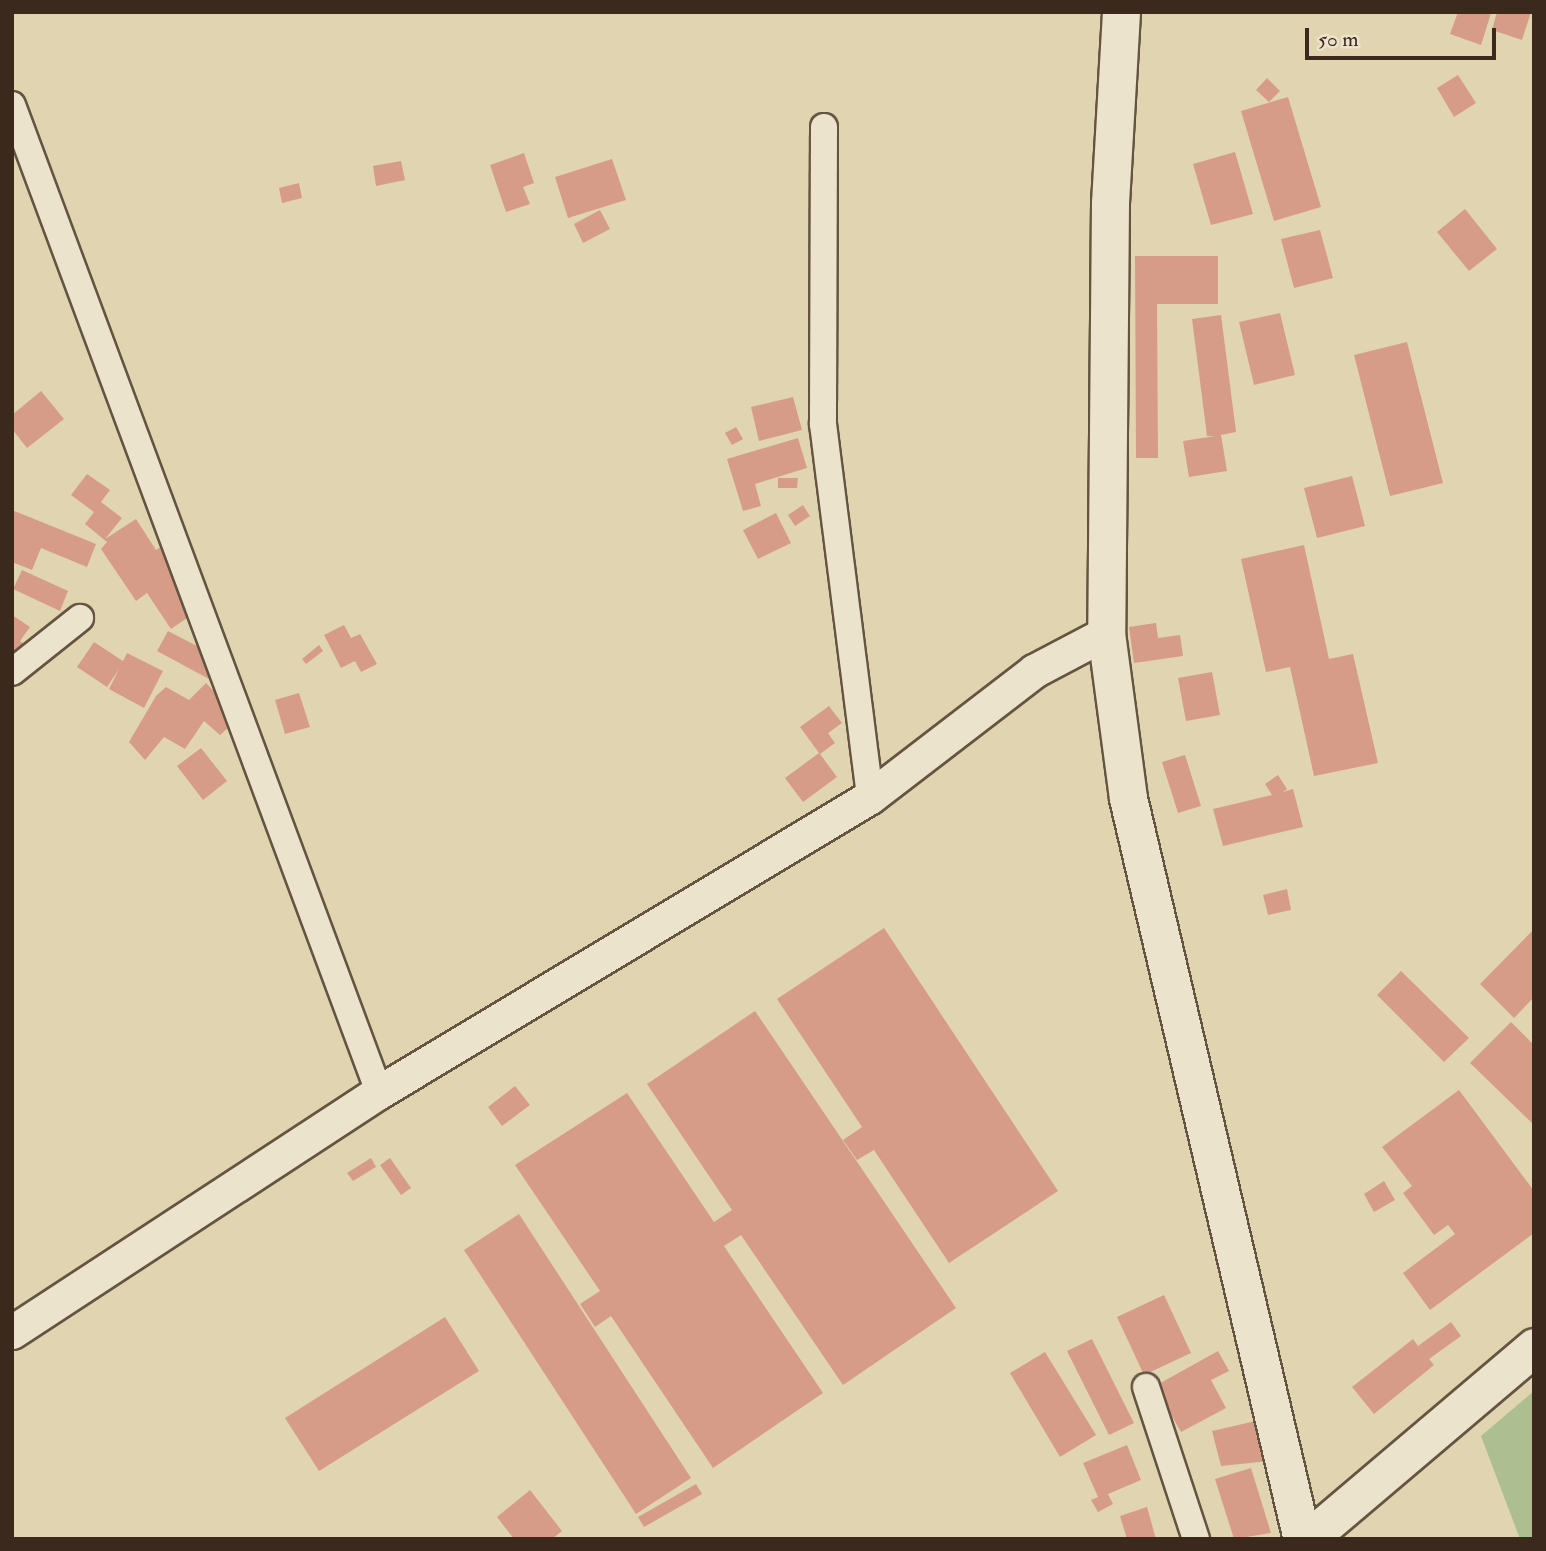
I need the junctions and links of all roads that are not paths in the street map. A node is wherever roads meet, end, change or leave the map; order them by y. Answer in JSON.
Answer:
{"nodes":[{"id":1,"x":1121,"y":12,"type":"edge"},
{"id":2,"x":14,"y":113,"type":"edge"},
{"id":3,"x":824,"y":127,"type":"dead end"},
{"id":4,"x":80,"y":618,"type":"dead end"},
{"id":5,"x":1106,"y":633,"type":"junction"},
{"id":6,"x":12,"y":672,"type":"edge"},
{"id":7,"x":870,"y":797,"type":"junction"},
{"id":8,"x":379,"y":1092,"type":"junction"},
{"id":9,"x":12,"y":1332,"type":"edge"},
{"id":10,"x":1534,"y":1347,"type":"edge"},
{"id":11,"x":1146,"y":1387,"type":"dead end"},
{"id":12,"x":1196,"y":1539,"type":"edge"},
{"id":13,"x":1302,"y":1539,"type":"edge"},
{"id":14,"x":1308,"y":1539,"type":"edge"}],
"edges":[{"from":1,"to":5,"type":"main road"},
{"from":2,"to":8,"type":"street"},
{"from":3,"to":7,"type":"street"},
{"from":4,"to":6,"type":"street"},
{"from":5,"to":7,"type":"street"},
{"from":5,"to":13,"type":"main road"},
{"from":7,"to":8,"type":"street"},
{"from":8,"to":9,"type":"street"},
{"from":10,"to":14,"type":"main road"},
{"from":11,"to":12,"type":"street"}]}
